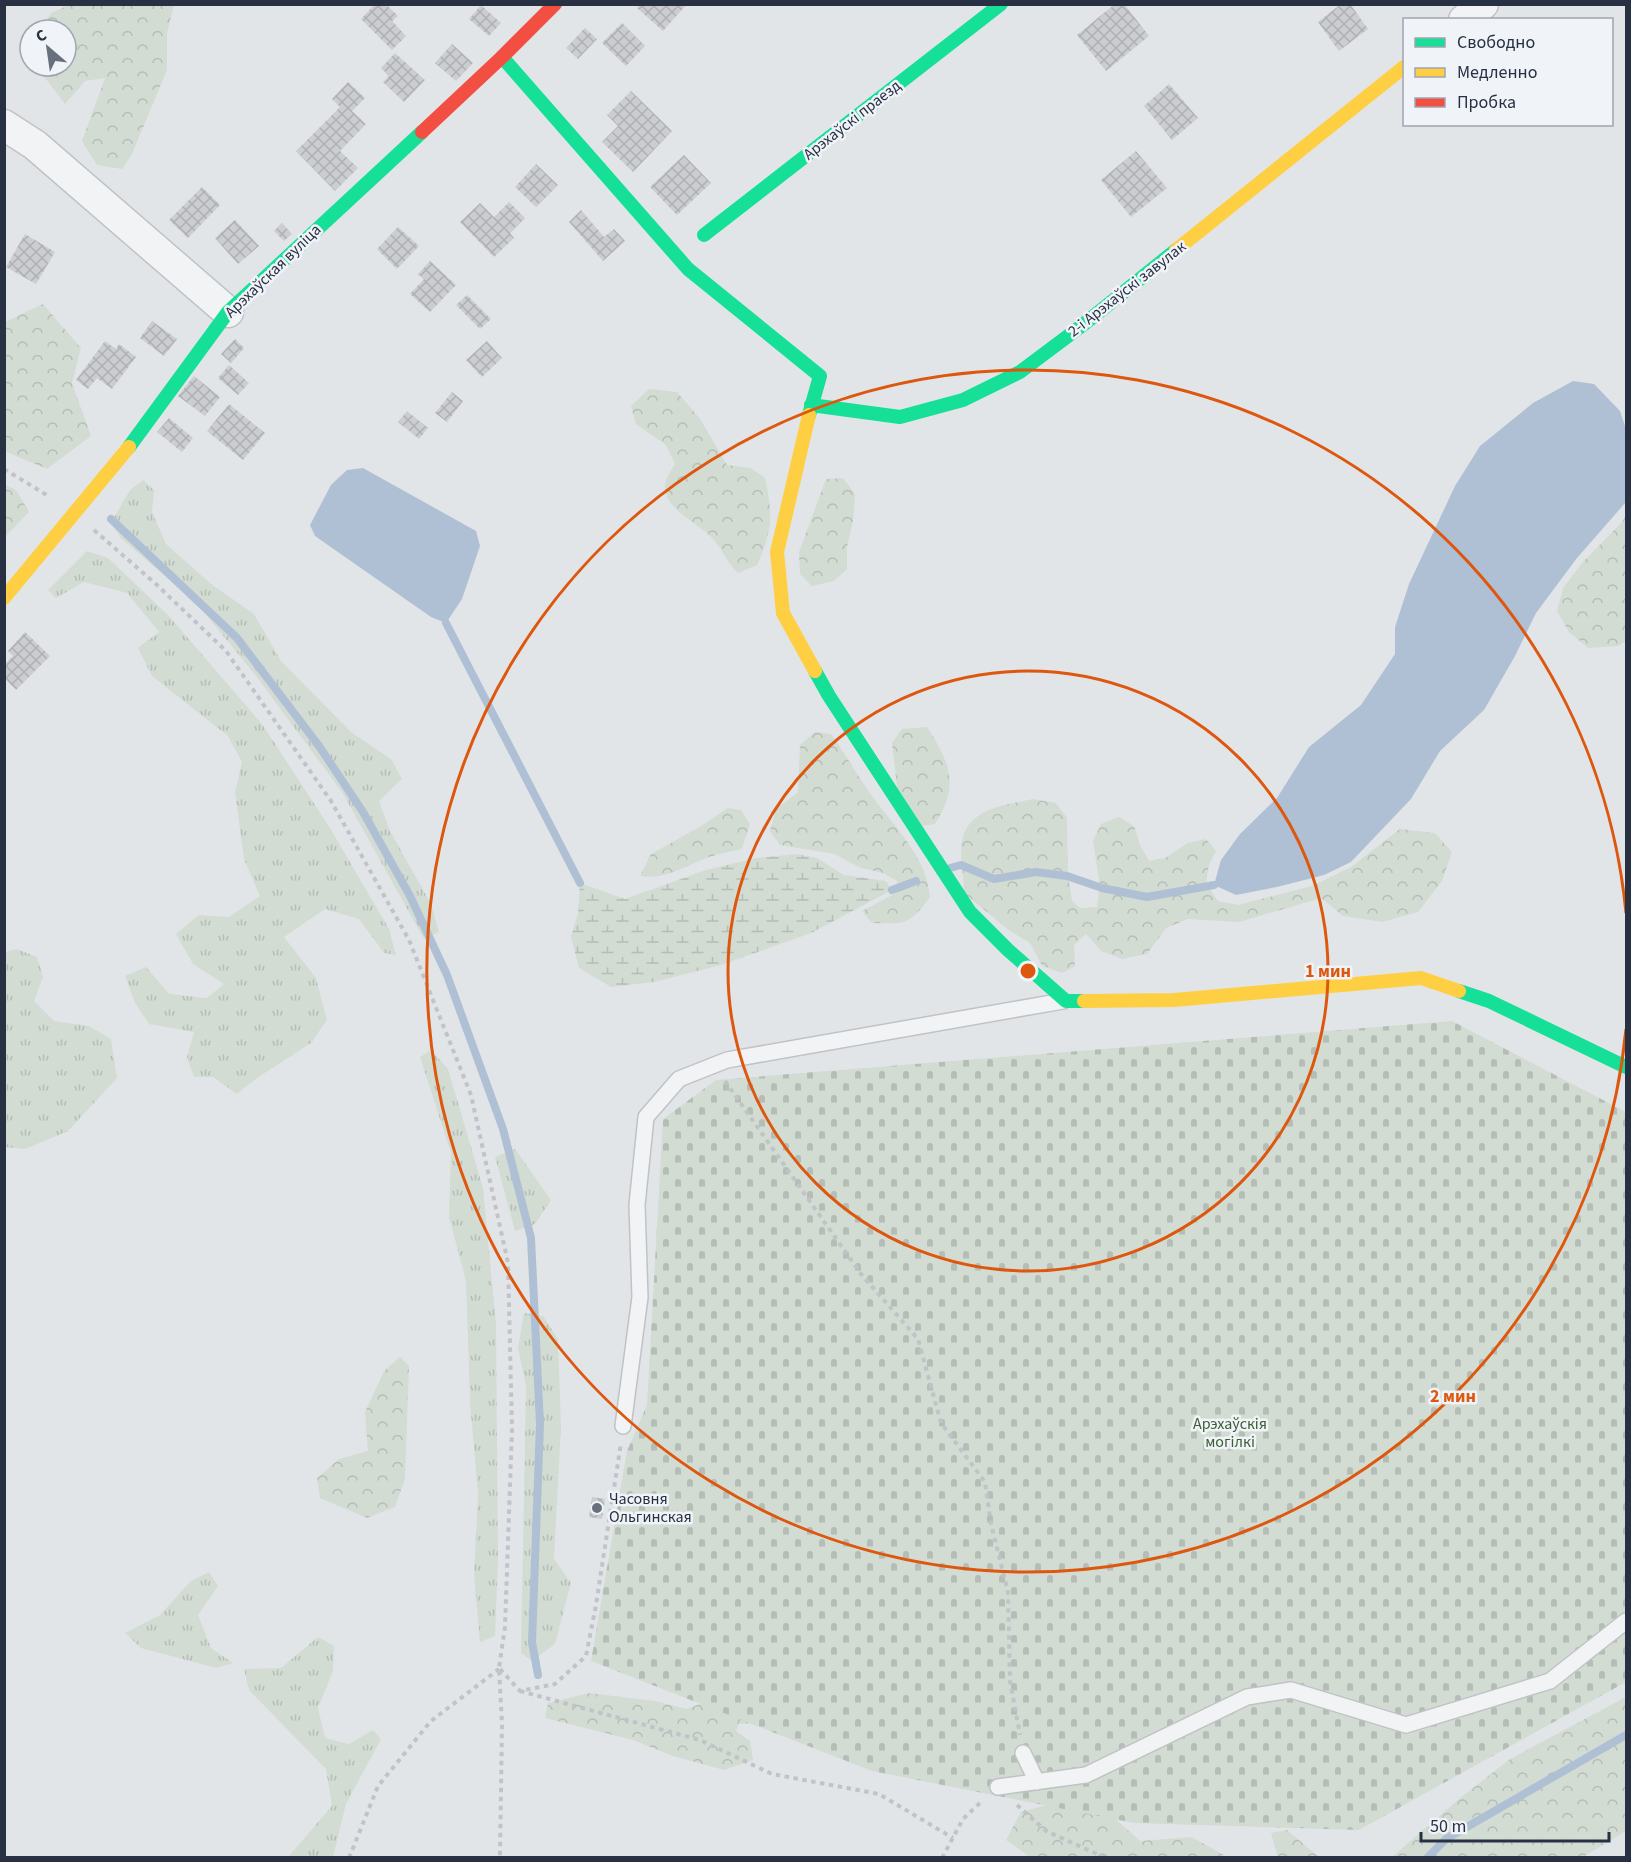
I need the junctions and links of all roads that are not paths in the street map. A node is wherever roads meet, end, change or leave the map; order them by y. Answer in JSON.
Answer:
{"nodes":[{"id":1,"x":555,"y":4,"type":"edge"},
{"id":2,"x":1001,"y":4,"type":"edge"},
{"id":3,"x":1483,"y":4,"type":"edge"},
{"id":4,"x":1466,"y":18,"type":"edge"},
{"id":5,"x":502,"y":57,"type":"junction"},
{"id":6,"x":1403,"y":68,"type":"edge"},
{"id":7,"x":4,"y":125,"type":"edge"},
{"id":8,"x":704,"y":235,"type":"dead end"},
{"id":9,"x":228,"y":312,"type":"junction"},
{"id":10,"x":811,"y":405,"type":"junction"},
{"id":11,"x":4,"y":598,"type":"edge"},
{"id":12,"x":1066,"y":1001,"type":"junction"},
{"id":13,"x":1626,"y":1067,"type":"edge"},
{"id":14,"x":623,"y":1426,"type":"road end"},
{"id":15,"x":1626,"y":1621,"type":"edge"},
{"id":16,"x":1023,"y":1753,"type":"road end"},
{"id":17,"x":1037,"y":1782,"type":"junction"},
{"id":18,"x":998,"y":1787,"type":"road end"}],
"edges":[{"from":1,"to":5,"type":"street","name":"Арэхаўская вуліца"},
{"from":2,"to":8,"type":"street","name":"Арэхаўскі праезд"},
{"from":3,"to":4,"type":"street"},
{"from":5,"to":9,"type":"street","name":"Арэхаўская вуліца"},
{"from":5,"to":10,"type":"street"},
{"from":6,"to":10,"type":"street","name":"2-і Арэхаўскі завулак"},
{"from":7,"to":9,"type":"street"},
{"from":9,"to":11,"type":"street","name":"Арэхаўская вуліца","bridge":true},
{"from":10,"to":12,"type":"street"},
{"from":12,"to":13,"type":"street"},
{"from":12,"to":14,"type":"lane"},
{"from":15,"to":17,"type":"lane"},
{"from":16,"to":17,"type":"lane"},
{"from":17,"to":18,"type":"lane"}]}
